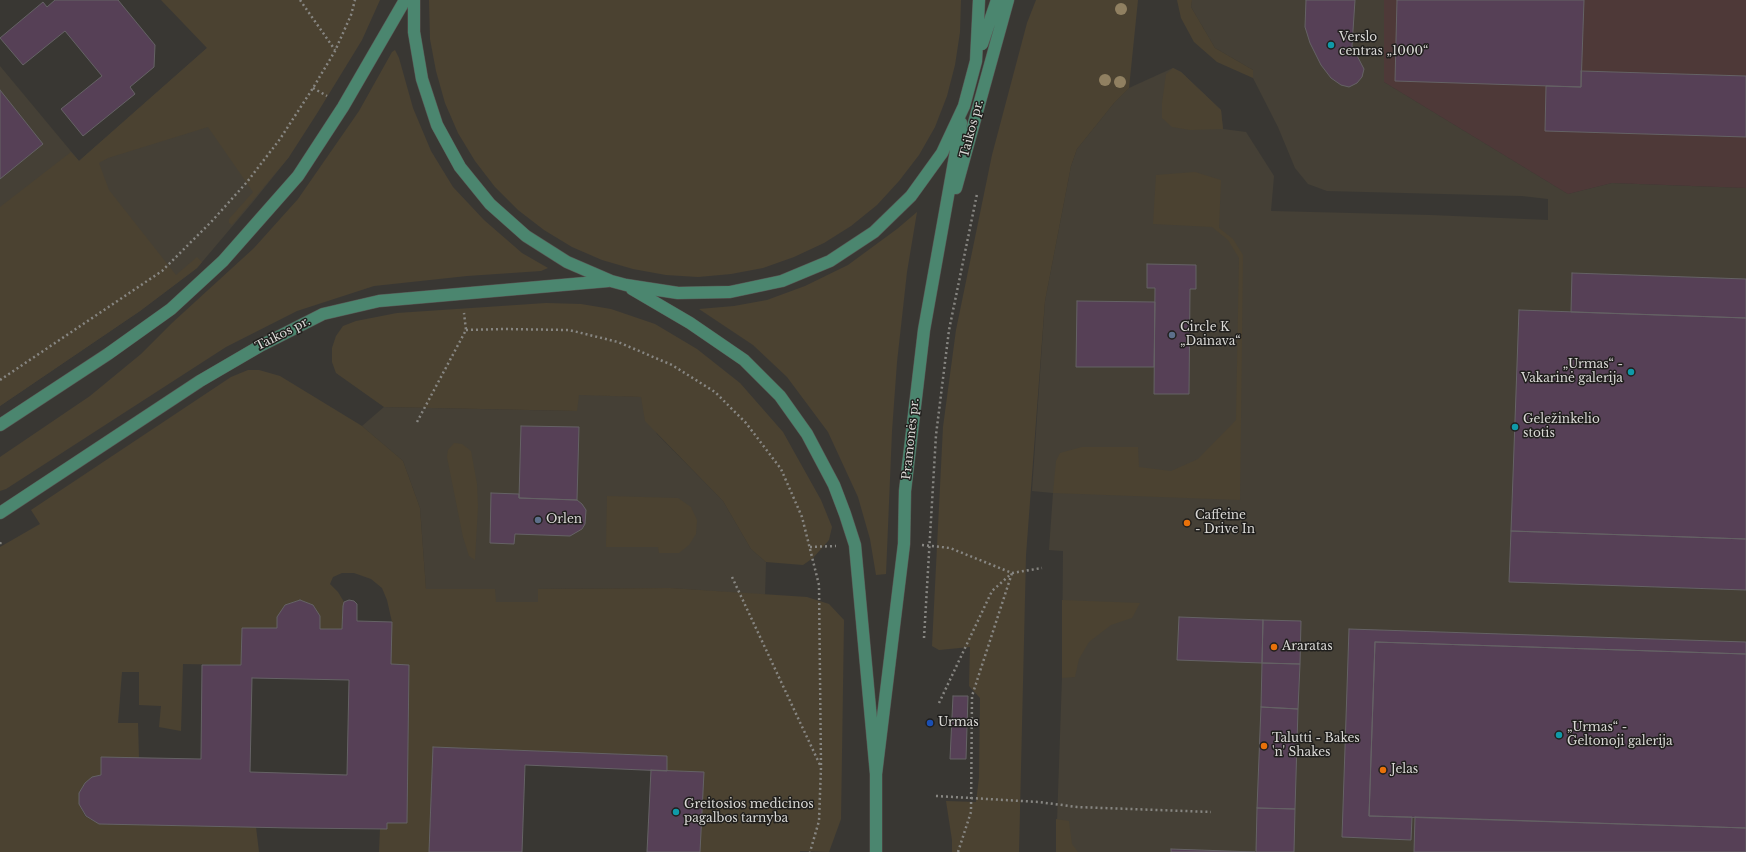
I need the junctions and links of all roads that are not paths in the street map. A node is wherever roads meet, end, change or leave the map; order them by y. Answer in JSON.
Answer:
{"nodes":[{"id":1,"x":405,"y":0,"type":"edge"},
{"id":2,"x":414,"y":0,"type":"edge"},
{"id":3,"x":980,"y":0,"type":"edge"},
{"id":4,"x":997,"y":0,"type":"edge"},
{"id":5,"x":1008,"y":0,"type":"edge"},
{"id":6,"x":976,"y":61,"type":"junction"},
{"id":7,"x":964,"y":106,"type":"junction"},
{"id":8,"x":937,"y":259,"type":"junction"},
{"id":9,"x":611,"y":281,"type":"junction"},
{"id":10,"x":626,"y":285,"type":"junction"},
{"id":11,"x":0,"y":426,"type":"edge"},
{"id":12,"x":0,"y":513,"type":"edge"},
{"id":13,"x":876,"y":774,"type":"junction"},
{"id":14,"x":876,"y":852,"type":"edge"}],
"edges":[{"from":1,"to":11,"type":"main road"},
{"from":2,"to":9,"type":"main road"},
{"from":3,"to":6,"type":"main road"},
{"from":4,"to":6,"type":"main road"},
{"from":5,"to":8,"type":"main road","name":"Taikos pr."},
{"from":6,"to":7,"type":"main road"},
{"from":7,"to":8,"type":"main road","name":"Pramonės pr."},
{"from":7,"to":10,"type":"main road"},
{"from":8,"to":13,"type":"main road","name":"Pramonės pr."},
{"from":9,"to":10,"type":"main road"},
{"from":9,"to":12,"type":"main road","name":"Taikos pr."},
{"from":10,"to":13,"type":"main road","name":"Pramonės pr."},
{"from":13,"to":14,"type":"main road","name":"Pramonės pr."}]}
